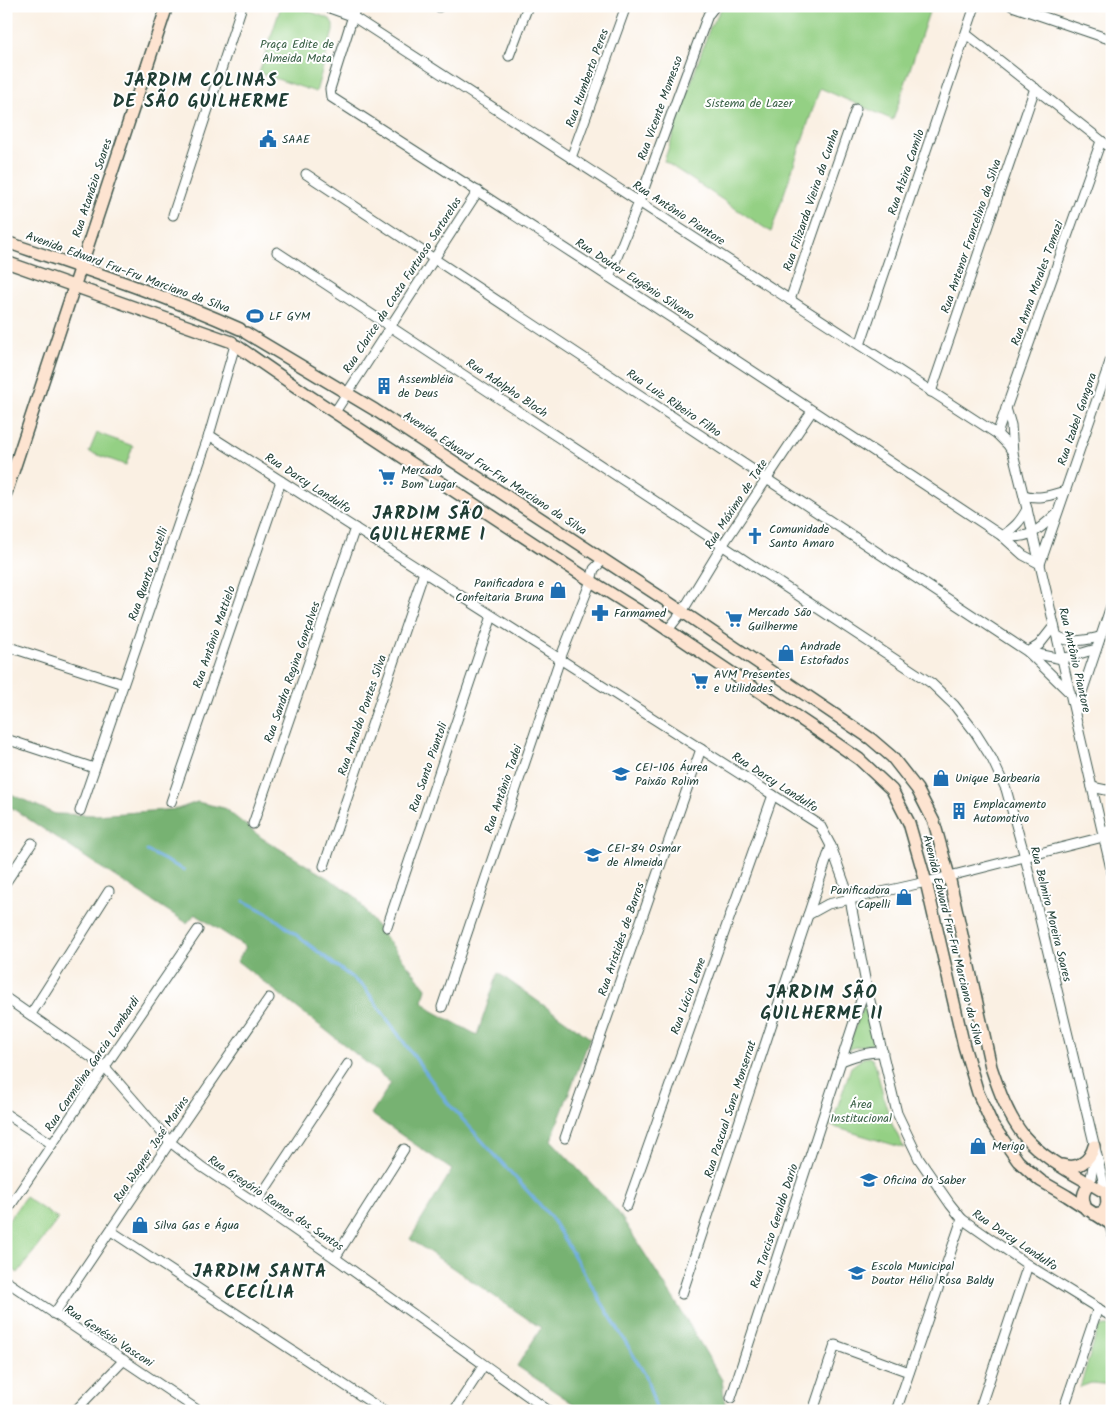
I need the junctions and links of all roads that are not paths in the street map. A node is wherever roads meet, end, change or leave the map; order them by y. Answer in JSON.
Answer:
{"nodes":[{"id":1,"x":167,"y":6,"type":"edge"},
{"id":2,"x":242,"y":6,"type":"edge"},
{"id":3,"x":324,"y":6,"type":"edge"},
{"id":4,"x":356,"y":6,"type":"edge"},
{"id":5,"x":528,"y":6,"type":"edge"},
{"id":6,"x":626,"y":6,"type":"edge"},
{"id":7,"x":716,"y":6,"type":"edge"},
{"id":8,"x":975,"y":6,"type":"edge"},
{"id":9,"x":1012,"y":6,"type":"edge"},
{"id":10,"x":352,"y":16,"type":"junction"},
{"id":11,"x":966,"y":34,"type":"junction"},
{"id":12,"x":1112,"y":40,"type":"edge"},
{"id":13,"x":509,"y":56,"type":"dead end"},
{"id":14,"x":1035,"y":88,"type":"junction"},
{"id":15,"x":856,"y":109,"type":"dead end"},
{"id":16,"x":1101,"y":141,"type":"junction"},
{"id":17,"x":1112,"y":149,"type":"edge"},
{"id":18,"x":571,"y":158,"type":"junction"},
{"id":19,"x":306,"y":174,"type":"dead end"},
{"id":20,"x":478,"y":191,"type":"junction"},
{"id":21,"x":639,"y":202,"type":"junction"},
{"id":22,"x":173,"y":215,"type":"dead end"},
{"id":23,"x":6,"y":242,"type":"edge"},
{"id":24,"x":277,"y":252,"type":"dead end"},
{"id":25,"x":434,"y":258,"type":"junction"},
{"id":26,"x":6,"y":262,"type":"edge"},
{"id":27,"x":81,"y":267,"type":"junction"},
{"id":28,"x":609,"y":277,"type":"junction"},
{"id":29,"x":74,"y":287,"type":"junction"},
{"id":30,"x":790,"y":300,"type":"junction"},
{"id":31,"x":390,"y":325,"type":"junction"},
{"id":32,"x":243,"y":331,"type":"junction"},
{"id":33,"x":235,"y":344,"type":"junction"},
{"id":34,"x":860,"y":345,"type":"junction"},
{"id":35,"x":1112,"y":356,"type":"edge"},
{"id":36,"x":346,"y":392,"type":"junction"},
{"id":37,"x":931,"y":392,"type":"junction"},
{"id":38,"x":1006,"y":408,"type":"junction"},
{"id":39,"x":812,"y":411,"type":"junction"},
{"id":40,"x":335,"y":412,"type":"junction"},
{"id":41,"x":997,"y":434,"type":"junction"},
{"id":42,"x":210,"y":435,"type":"junction"},
{"id":43,"x":1013,"y":453,"type":"junction"},
{"id":44,"x":767,"y":479,"type":"junction"},
{"id":45,"x":281,"y":481,"type":"junction"},
{"id":46,"x":1065,"y":491,"type":"junction"},
{"id":47,"x":6,"y":493,"type":"edge"},
{"id":48,"x":1024,"y":495,"type":"junction"},
{"id":49,"x":1027,"y":509,"type":"junction"},
{"id":50,"x":1058,"y":512,"type":"junction"},
{"id":51,"x":355,"y":528,"type":"junction"},
{"id":52,"x":1033,"y":534,"type":"junction"},
{"id":53,"x":1002,"y":536,"type":"junction"},
{"id":54,"x":722,"y":546,"type":"junction"},
{"id":55,"x":603,"y":560,"type":"junction"},
{"id":56,"x":1040,"y":564,"type":"junction"},
{"id":57,"x":424,"y":572,"type":"junction"},
{"id":58,"x":591,"y":581,"type":"junction"},
{"id":59,"x":1112,"y":603,"type":"edge"},
{"id":60,"x":682,"y":612,"type":"junction"},
{"id":61,"x":492,"y":616,"type":"junction"},
{"id":62,"x":1054,"y":626,"type":"junction"},
{"id":63,"x":667,"y":631,"type":"junction"},
{"id":64,"x":1057,"y":636,"type":"junction"},
{"id":65,"x":1100,"y":637,"type":"junction"},
{"id":66,"x":6,"y":646,"type":"edge"},
{"id":67,"x":1096,"y":649,"type":"junction"},
{"id":68,"x":1028,"y":652,"type":"junction"},
{"id":69,"x":560,"y":659,"type":"junction"},
{"id":70,"x":1062,"y":659,"type":"junction"},
{"id":71,"x":123,"y":684,"type":"junction"},
{"id":72,"x":1070,"y":693,"type":"junction"},
{"id":73,"x":1075,"y":713,"type":"junction"},
{"id":74,"x":6,"y":739,"type":"edge"},
{"id":75,"x":700,"y":749,"type":"junction"},
{"id":76,"x":94,"y":768,"type":"junction"},
{"id":77,"x":1092,"y":787,"type":"junction"},
{"id":78,"x":1112,"y":789,"type":"edge"},
{"id":79,"x":773,"y":795,"type":"junction"},
{"id":80,"x":171,"y":802,"type":"dead end"},
{"id":81,"x":80,"y":811,"type":"dead end"},
{"id":82,"x":253,"y":824,"type":"dead end"},
{"id":83,"x":1112,"y":826,"type":"edge"},
{"id":84,"x":1103,"y":837,"type":"junction"},
{"id":85,"x":32,"y":843,"type":"dead end"},
{"id":86,"x":831,"y":846,"type":"junction"},
{"id":87,"x":1025,"y":857,"type":"junction"},
{"id":88,"x":324,"y":866,"type":"dead end"},
{"id":89,"x":1112,"y":873,"type":"edge"},
{"id":90,"x":949,"y":876,"type":"junction"},
{"id":91,"x":6,"y":882,"type":"edge"},
{"id":92,"x":926,"y":882,"type":"junction"},
{"id":93,"x":109,"y":891,"type":"dead end"},
{"id":94,"x":850,"y":899,"type":"junction"},
{"id":95,"x":808,"y":915,"type":"junction"},
{"id":96,"x":387,"y":927,"type":"dead end"},
{"id":97,"x":198,"y":930,"type":"dead end"},
{"id":98,"x":866,"y":984,"type":"junction"},
{"id":99,"x":6,"y":998,"type":"edge"},
{"id":100,"x":269,"y":998,"type":"dead end"},
{"id":101,"x":442,"y":1007,"type":"dead end"},
{"id":102,"x":31,"y":1014,"type":"junction"},
{"id":103,"x":883,"y":1052,"type":"junction"},
{"id":104,"x":841,"y":1061,"type":"junction"},
{"id":105,"x":348,"y":1064,"type":"dead end"},
{"id":106,"x":105,"y":1067,"type":"junction"},
{"id":107,"x":6,"y":1114,"type":"edge"},
{"id":108,"x":565,"y":1138,"type":"dead end"},
{"id":109,"x":170,"y":1142,"type":"junction"},
{"id":110,"x":52,"y":1144,"type":"junction"},
{"id":111,"x":404,"y":1149,"type":"dead end"},
{"id":112,"x":1094,"y":1149,"type":"junction"},
{"id":113,"x":1057,"y":1164,"type":"junction"},
{"id":114,"x":1090,"y":1183,"type":"junction"},
{"id":115,"x":1109,"y":1195,"type":"edge"},
{"id":116,"x":256,"y":1203,"type":"junction"},
{"id":117,"x":627,"y":1206,"type":"dead end"},
{"id":118,"x":1090,"y":1211,"type":"junction"},
{"id":119,"x":6,"y":1212,"type":"edge"},
{"id":120,"x":962,"y":1219,"type":"junction"},
{"id":121,"x":1111,"y":1228,"type":"edge"},
{"id":122,"x":111,"y":1231,"type":"junction"},
{"id":123,"x":335,"y":1258,"type":"junction"},
{"id":124,"x":1028,"y":1265,"type":"junction"},
{"id":125,"x":6,"y":1281,"type":"edge"},
{"id":126,"x":682,"y":1294,"type":"dead end"},
{"id":127,"x":1098,"y":1308,"type":"junction"},
{"id":128,"x":54,"y":1314,"type":"junction"},
{"id":129,"x":1112,"y":1317,"type":"edge"},
{"id":130,"x":124,"y":1360,"type":"junction"},
{"id":131,"x":484,"y":1365,"type":"junction"},
{"id":132,"x":909,"y":1372,"type":"junction"},
{"id":133,"x":731,"y":1398,"type":"dead end"},
{"id":134,"x":75,"y":1411,"type":"edge"},
{"id":135,"x":199,"y":1411,"type":"edge"},
{"id":136,"x":384,"y":1411,"type":"edge"},
{"id":137,"x":454,"y":1411,"type":"edge"},
{"id":138,"x":549,"y":1411,"type":"edge"},
{"id":139,"x":813,"y":1411,"type":"edge"},
{"id":140,"x":896,"y":1411,"type":"edge"},
{"id":141,"x":979,"y":1411,"type":"edge"},
{"id":142,"x":1063,"y":1411,"type":"edge"}],
"edges":[{"from":1,"to":27,"type":"main road","name":"Rua Atanázio Soares"},
{"from":2,"to":22,"type":"street"},
{"from":3,"to":10,"type":"street","name":"Rua Antônio Piantore"},
{"from":4,"to":10,"type":"street","name":"Rua Doutor Eugênio Silvano"},
{"from":5,"to":13,"type":"street"},
{"from":6,"to":18,"type":"street","name":"Rua Humberto Peres"},
{"from":7,"to":21,"type":"street","name":"Rua Vicente Momesso"},
{"from":8,"to":11,"type":"street","name":"Rua Alzira Camilo"},
{"from":9,"to":12,"type":"street"},
{"from":10,"to":18,"type":"street","name":"Rua Antônio Piantore"},
{"from":10,"to":20,"type":"street","name":"Rua Doutor Eugênio Silvano"},
{"from":11,"to":14,"type":"street"},
{"from":11,"to":34,"type":"street","name":"Rua Alzira Camilo"},
{"from":14,"to":16,"type":"street"},
{"from":14,"to":37,"type":"street","name":"Rua Antenor Francelino da Silva"},
{"from":15,"to":30,"type":"street","name":"Rua Filizarda Vieira da Cunha"},
{"from":16,"to":17,"type":"street"},
{"from":16,"to":38,"type":"street","name":"Rua Anna Morales Tomazi"},
{"from":18,"to":21,"type":"street","name":"Rua Antônio Piantore"},
{"from":19,"to":25,"type":"street","name":"Rua Luiz Ribeiro Filho"},
{"from":20,"to":25,"type":"street","name":"Rua Clarice da Costa Furtuoso Sartorelos"},
{"from":20,"to":28,"type":"street","name":"Rua Doutor Eugênio Silvano"},
{"from":21,"to":28,"type":"street","name":"Rua Vicente Momesso"},
{"from":21,"to":30,"type":"street","name":"Rua Antônio Piantore"},
{"from":23,"to":27,"type":"main road","name":"Avenida Edward Fru-Fru Marciano da Silva"},
{"from":24,"to":31,"type":"street","name":"Rua Adolpho Bloch"},
{"from":25,"to":31,"type":"street","name":"Rua Clarice da Costa Furtuoso Sartorelos"},
{"from":25,"to":44,"type":"street","name":"Rua Luiz Ribeiro Filho"},
{"from":26,"to":29,"type":"main road","name":"Avenida Edward Fru-Fru Marciano da Silva"},
{"from":27,"to":29,"type":"main road","name":"Rua Atanázio Soares"},
{"from":27,"to":32,"type":"main road","name":"Avenida Edward Fru-Fru Marciano da Silva"},
{"from":28,"to":39,"type":"street","name":"Rua Doutor Eugênio Silvano"},
{"from":29,"to":33,"type":"main road","name":"Avenida Edward Fru-Fru Marciano da Silva"},
{"from":29,"to":47,"type":"main road","name":"Rua Atanázio Soares"},
{"from":30,"to":34,"type":"street","name":"Rua Antônio Piantore"},
{"from":31,"to":36,"type":"street","name":"Rua Clarice da Costa Furtuoso Sartorelos"},
{"from":31,"to":54,"type":"street","name":"Rua Adolpho Bloch"},
{"from":32,"to":33,"type":"main road"},
{"from":32,"to":36,"type":"main road","name":"Avenida Edward Fru-Fru Marciano da Silva"},
{"from":33,"to":40,"type":"main road","name":"Avenida Edward Fru-Fru Marciano da Silva"},
{"from":33,"to":42,"type":"street","name":"Rua Quarto Castelli"},
{"from":34,"to":37,"type":"street","name":"Rua Antônio Piantore"},
{"from":35,"to":46,"type":"street","name":"Rua Izabel Gongora"},
{"from":36,"to":40,"type":"street"},
{"from":36,"to":55,"type":"main road","name":"Avenida Edward Fru-Fru Marciano da Silva"},
{"from":37,"to":41,"type":"street","name":"Rua Antônio Piantore"},
{"from":38,"to":41,"type":"street","name":"Rua Anna Morales Tomazi"},
{"from":38,"to":43,"type":"street","name":"Rua Antônio Piantore"},
{"from":39,"to":44,"type":"street","name":"Rua Máximo de Tate"},
{"from":39,"to":53,"type":"street","name":"Rua Doutor Eugênio Silvano"},
{"from":40,"to":58,"type":"main road","name":"Avenida Edward Fru-Fru Marciano da Silva"},
{"from":41,"to":43,"type":"street","name":"Rua Antônio Piantore"},
{"from":42,"to":45,"type":"street","name":"Rua Darcy Landulfo"},
{"from":42,"to":71,"type":"street","name":"Rua Quarto Castelli"},
{"from":43,"to":48,"type":"street","name":"Rua Antônio Piantore"},
{"from":44,"to":54,"type":"street","name":"Rua Máximo de Tate"},
{"from":44,"to":68,"type":"street","name":"Rua Luiz Ribeiro Filho"},
{"from":45,"to":51,"type":"street","name":"Rua Darcy Landulfo"},
{"from":45,"to":80,"type":"street","name":"Rua Antônio Mattielo"},
{"from":46,"to":48,"type":"street"},
{"from":46,"to":50,"type":"street","name":"Rua Izabel Gongora"},
{"from":48,"to":49,"type":"street","name":"Rua Antônio Piantore"},
{"from":49,"to":52,"type":"street","name":"Rua Antônio Piantore"},
{"from":49,"to":53,"type":"street"},
{"from":50,"to":52,"type":"street"},
{"from":50,"to":56,"type":"street","name":"Rua Izabel Gongora"},
{"from":51,"to":57,"type":"street","name":"Rua Darcy Landulfo"},
{"from":51,"to":82,"type":"street","name":"Rua Sandra Regina Gonçalves"},
{"from":52,"to":53,"type":"street"},
{"from":52,"to":56,"type":"street","name":"Rua Antônio Piantore"},
{"from":53,"to":56,"type":"street","name":"Rua Doutor Eugênio Silvano"},
{"from":54,"to":60,"type":"street","name":"Rua Máximo de Tate"},
{"from":54,"to":87,"type":"street","name":"Rua Belmiro Moreira Soares"},
{"from":55,"to":58,"type":"street"},
{"from":55,"to":60,"type":"main road","name":"Avenida Edward Fru-Fru Marciano da Silva"},
{"from":56,"to":62,"type":"street","name":"Rua Antônio Piantore"},
{"from":57,"to":61,"type":"street","name":"Rua Darcy Landulfo"},
{"from":57,"to":88,"type":"street","name":"Rua Arnaldo Pontes Silva"},
{"from":58,"to":63,"type":"main road","name":"Avenida Edward Fru-Fru Marciano da Silva"},
{"from":58,"to":69,"type":"street","name":"Rua Antônio Tadei"},
{"from":59,"to":65,"type":"street"},
{"from":60,"to":63,"type":"street"},
{"from":60,"to":90,"type":"main road","name":"Avenida Edward Fru-Fru Marciano da Silva"},
{"from":61,"to":69,"type":"street","name":"Rua Darcy Landulfo"},
{"from":61,"to":96,"type":"street","name":"Rua Santo Piantoli"},
{"from":62,"to":64,"type":"street","name":"Rua Antônio Piantore"},
{"from":62,"to":68,"type":"street"},
{"from":63,"to":92,"type":"main road","name":"Avenida Edward Fru-Fru Marciano da Silva"},
{"from":64,"to":65,"type":"street"},
{"from":64,"to":70,"type":"street","name":"Rua Antônio Piantore"},
{"from":65,"to":67,"type":"street"},
{"from":66,"to":71,"type":"street"},
{"from":67,"to":70,"type":"street"},
{"from":67,"to":73,"type":"street"},
{"from":68,"to":70,"type":"street","name":"Rua Luiz Ribeiro Filho"},
{"from":68,"to":72,"type":"street","name":"Rua Luiz Ribeiro Filho"},
{"from":69,"to":75,"type":"street","name":"Rua Darcy Landulfo"},
{"from":69,"to":101,"type":"street","name":"Rua Antônio Tadei"},
{"from":70,"to":72,"type":"street","name":"Rua Antônio Piantore"},
{"from":71,"to":76,"type":"street","name":"Rua Quarto Castelli"},
{"from":72,"to":73,"type":"street","name":"Rua Antônio Piantore"},
{"from":73,"to":77,"type":"street","name":"Rua Antônio Piantore"},
{"from":74,"to":76,"type":"street"},
{"from":75,"to":79,"type":"street","name":"Rua Darcy Landulfo"},
{"from":75,"to":108,"type":"street","name":"Rua Aristides de Barros"},
{"from":76,"to":81,"type":"street","name":"Rua Quarto Castelli"},
{"from":77,"to":78,"type":"street"},
{"from":77,"to":84,"type":"street","name":"Rua Antônio Piantore"},
{"from":79,"to":86,"type":"street","name":"Rua Darcy Landulfo"},
{"from":79,"to":117,"type":"street","name":"Rua Lúcio Leme"},
{"from":83,"to":84,"type":"street"},
{"from":84,"to":87,"type":"street"},
{"from":84,"to":89,"type":"street","name":"Rua Antônio Piantore"},
{"from":85,"to":91,"type":"street"},
{"from":86,"to":94,"type":"street","name":"Rua Darcy Landulfo"},
{"from":86,"to":95,"type":"street","name":"Rua Pascual Sanz Monserrat"},
{"from":87,"to":90,"type":"street"},
{"from":87,"to":112,"type":"street","name":"Rua Belmiro Moreira Soares"},
{"from":90,"to":92,"type":"street"},
{"from":90,"to":113,"type":"main road","name":"Avenida Edward Fru-Fru Marciano da Silva"},
{"from":92,"to":94,"type":"street"},
{"from":92,"to":118,"type":"main road","name":"Avenida Edward Fru-Fru Marciano da Silva"},
{"from":93,"to":102,"type":"street"},
{"from":94,"to":95,"type":"street"},
{"from":94,"to":98,"type":"street","name":"Rua Darcy Landulfo"},
{"from":95,"to":126,"type":"street","name":"Rua Pascual Sanz Monserrat"},
{"from":97,"to":106,"type":"street","name":"Rua Carmelina Garcia Lombardi"},
{"from":98,"to":103,"type":"street","name":"Rua Darcy Landulfo"},
{"from":98,"to":104,"type":"street","name":"Rua Tarciso Geraldo Dario"},
{"from":99,"to":102,"type":"street","name":"Rua Gregório Ramos dos Santos"},
{"from":100,"to":109,"type":"street","name":"Rua Wagner José Marins"},
{"from":102,"to":106,"type":"street","name":"Rua Gregório Ramos dos Santos"},
{"from":103,"to":104,"type":"street"},
{"from":103,"to":120,"type":"street","name":"Rua Darcy Landulfo"},
{"from":104,"to":133,"type":"street","name":"Rua Tarciso Geraldo Dario"},
{"from":105,"to":116,"type":"street"},
{"from":106,"to":109,"type":"street","name":"Rua Gregório Ramos dos Santos"},
{"from":106,"to":110,"type":"street","name":"Rua Carmelina Garcia Lombardi"},
{"from":107,"to":110,"type":"street"},
{"from":109,"to":116,"type":"street","name":"Rua Gregório Ramos dos Santos"},
{"from":109,"to":122,"type":"street","name":"Rua Wagner José Marins"},
{"from":110,"to":119,"type":"street","name":"Rua Carmelina Garcia Lombardi"},
{"from":111,"to":123,"type":"street"},
{"from":112,"to":113,"type":"main road"},
{"from":112,"to":114,"type":"street","name":"Rua Belmiro Moreira Soares"},
{"from":112,"to":115,"type":"street","name":"Rua Belmiro Moreira Soares"},
{"from":113,"to":114,"type":"main road","name":"Avenida Edward Fru-Fru Marciano da Silva"},
{"from":114,"to":115,"type":"main road","name":"Avenida Edward Fru-Fru Marciano da Silva"},
{"from":114,"to":118,"type":"main road"},
{"from":115,"to":118,"type":"main road"},
{"from":116,"to":123,"type":"street","name":"Rua Gregório Ramos dos Santos"},
{"from":118,"to":121,"type":"main road","name":"Avenida Edward Fru-Fru Marciano da Silva"},
{"from":120,"to":124,"type":"street","name":"Rua Darcy Landulfo"},
{"from":120,"to":132,"type":"street"},
{"from":122,"to":128,"type":"street","name":"Rua Wagner José Marins"},
{"from":122,"to":136,"type":"street"},
{"from":123,"to":131,"type":"street","name":"Rua Gregório Ramos dos Santos"},
{"from":124,"to":127,"type":"street","name":"Rua Darcy Landulfo"},
{"from":124,"to":141,"type":"street"},
{"from":125,"to":128,"type":"street","name":"Rua Genésio Vasconi"},
{"from":127,"to":129,"type":"street","name":"Rua Darcy Landulfo"},
{"from":127,"to":142,"type":"street"},
{"from":128,"to":130,"type":"street","name":"Rua Genésio Vasconi"},
{"from":130,"to":134,"type":"street"},
{"from":130,"to":135,"type":"street","name":"Rua Genésio Vasconi"},
{"from":131,"to":137,"type":"street"},
{"from":131,"to":138,"type":"street","name":"Rua Gregório Ramos dos Santos"},
{"from":132,"to":139,"type":"street"},
{"from":132,"to":140,"type":"street"}]}
